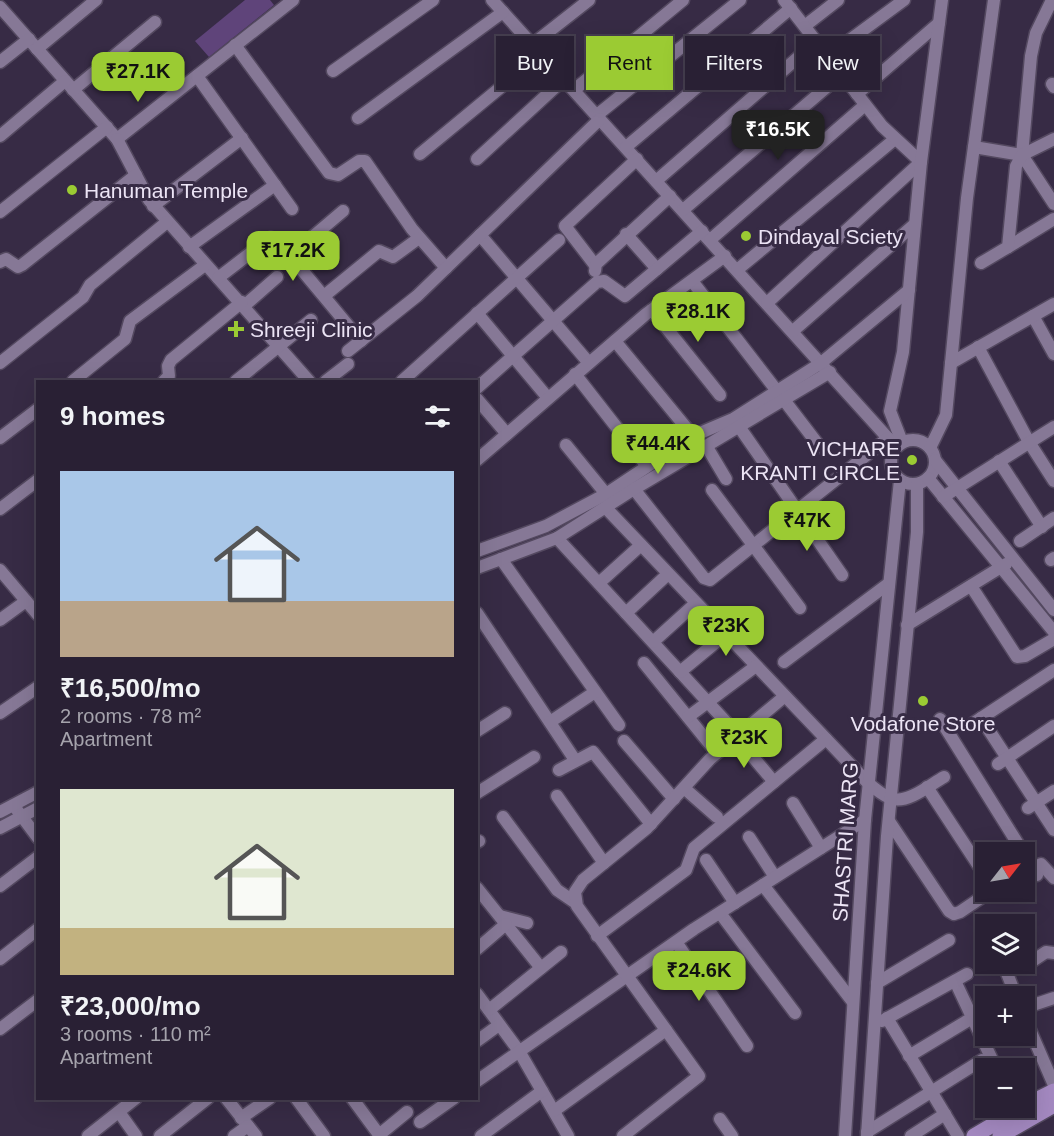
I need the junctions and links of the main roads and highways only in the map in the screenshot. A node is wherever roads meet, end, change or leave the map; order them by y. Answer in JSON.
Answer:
{"nodes":[{"id":1,"x":1054,"y":1091,"type":"edge"},
{"id":2,"x":1035,"y":1102,"type":"edge"},
{"id":3,"x":1054,"y":1105,"type":"edge"},
{"id":4,"x":1035,"y":1108,"type":"edge"},
{"id":5,"x":1007,"y":1118,"type":"edge"},
{"id":6,"x":1015,"y":1118,"type":"edge"},
{"id":7,"x":1021,"y":1118,"type":"edge"},
{"id":8,"x":974,"y":1136,"type":"edge"},
{"id":9,"x":1000,"y":1136,"type":"edge"},
{"id":10,"x":1022,"y":1136,"type":"edge"}],
"edges":[{"from":1,"to":2,"type":"main road"},
{"from":3,"to":4,"type":"main road"},
{"from":5,"to":8,"type":"main road"},
{"from":6,"to":9,"type":"main road"},
{"from":7,"to":10,"type":"main road"}]}
